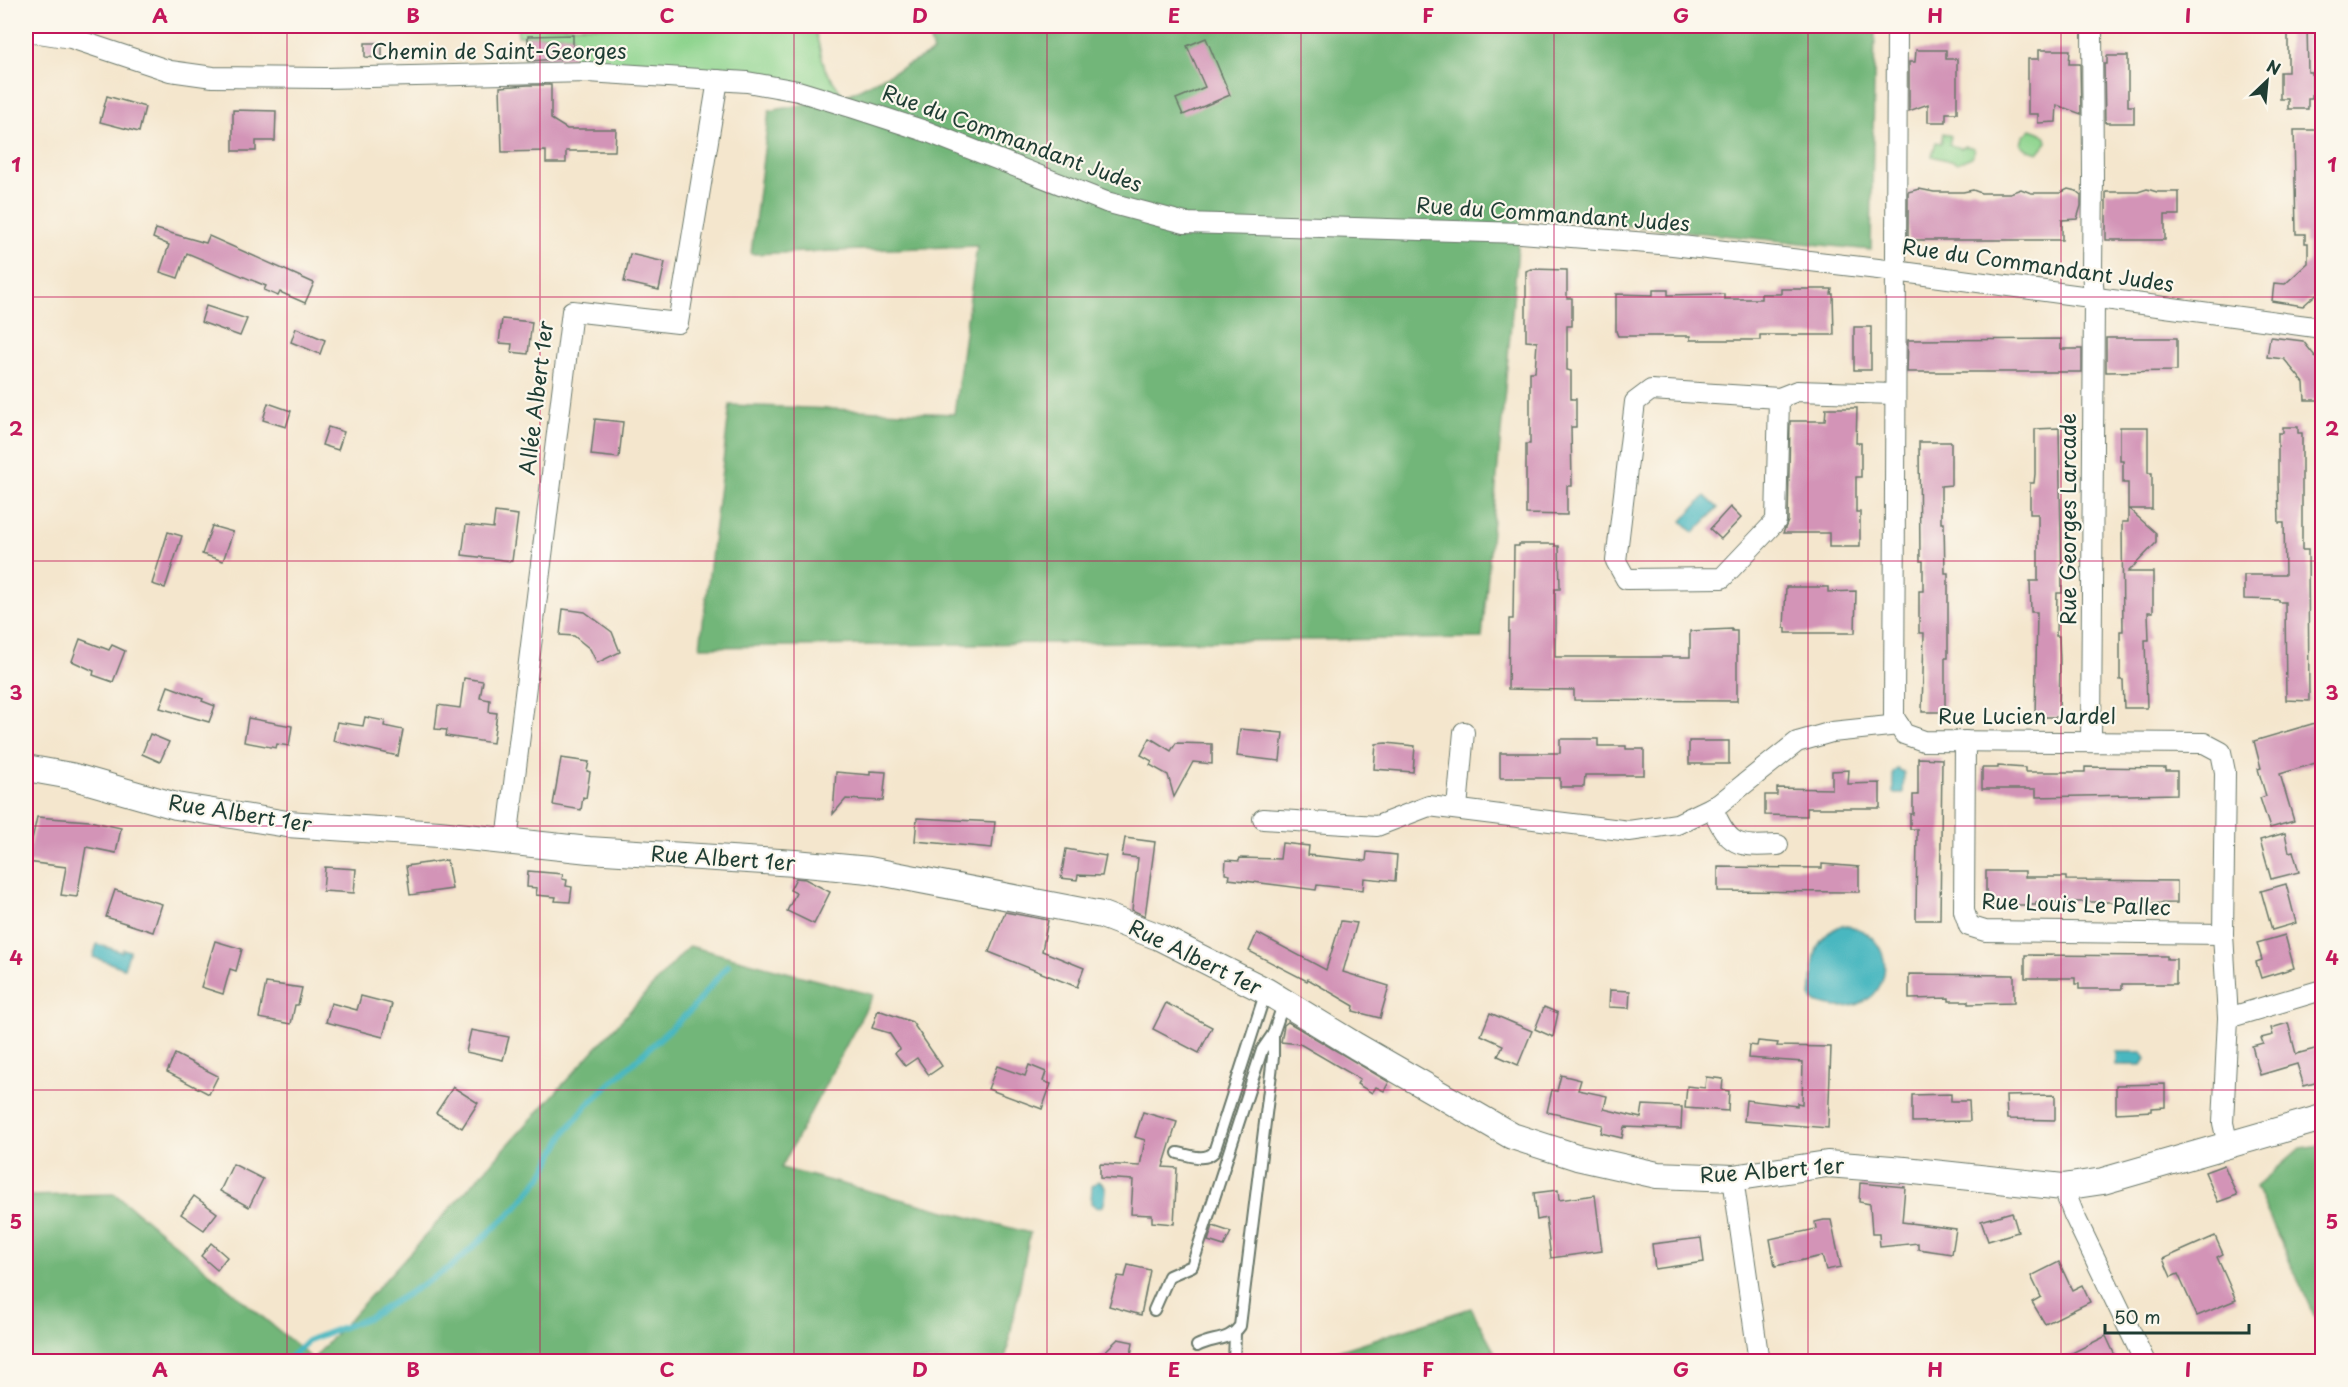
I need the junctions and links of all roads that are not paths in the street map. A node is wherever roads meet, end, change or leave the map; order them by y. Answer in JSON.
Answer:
{"nodes":[{"id":1,"x":1898,"y":26,"type":"edge"},
{"id":2,"x":2092,"y":26,"type":"edge"},
{"id":3,"x":26,"y":31,"type":"edge"},
{"id":4,"x":718,"y":80,"type":"junction"},
{"id":5,"x":798,"y":91,"type":"joint"},
{"id":6,"x":1895,"y":271,"type":"junction"},
{"id":7,"x":2094,"y":298,"type":"junction"},
{"id":8,"x":2322,"y":328,"type":"edge"},
{"id":9,"x":1894,"y":394,"type":"junction"},
{"id":10,"x":1779,"y":398,"type":"junction"},
{"id":11,"x":1899,"y":725,"type":"junction"},
{"id":12,"x":1464,"y":732,"type":"dead end"},
{"id":13,"x":1965,"y":741,"type":"junction"},
{"id":14,"x":2091,"y":741,"type":"junction"},
{"id":15,"x":26,"y":768,"type":"edge"},
{"id":16,"x":1712,"y":807,"type":"junction"},
{"id":17,"x":1457,"y":808,"type":"junction"},
{"id":18,"x":1263,"y":819,"type":"dead end"},
{"id":19,"x":507,"y":842,"type":"junction"},
{"id":20,"x":1779,"y":845,"type":"dead end"},
{"id":21,"x":2223,"y":934,"type":"junction"},
{"id":22,"x":2322,"y":990,"type":"edge"},
{"id":23,"x":1275,"y":997,"type":"junction"},
{"id":24,"x":2228,"y":1018,"type":"junction"},
{"id":25,"x":1273,"y":1034,"type":"junction"},
{"id":26,"x":2322,"y":1118,"type":"edge"},
{"id":27,"x":2228,"y":1144,"type":"junction"},
{"id":28,"x":1178,"y":1153,"type":"dead end"},
{"id":29,"x":1733,"y":1178,"type":"junction"},
{"id":30,"x":2064,"y":1187,"type":"junction"},
{"id":31,"x":1154,"y":1310,"type":"dead end"},
{"id":32,"x":1235,"y":1333,"type":"junction"},
{"id":33,"x":1197,"y":1346,"type":"dead end"},
{"id":34,"x":1234,"y":1362,"type":"edge"},
{"id":35,"x":1759,"y":1362,"type":"edge"},
{"id":36,"x":2145,"y":1362,"type":"edge"}],
"edges":[{"from":1,"to":6,"type":"street"},
{"from":2,"to":7,"type":"street","name":"Rue Georges Larcade"},
{"from":3,"to":4,"type":"street","name":"Chemin de Saint-Georges"},
{"from":4,"to":5,"type":"street","name":"Chemin de Saint-Georges"},
{"from":4,"to":19,"type":"street","name":"Allée Albert 1er"},
{"from":5,"to":6,"type":"street","name":"Rue du Commandant Judes"},
{"from":6,"to":7,"type":"street","name":"Rue du Commandant Judes"},
{"from":6,"to":9,"type":"street"},
{"from":7,"to":8,"type":"street","name":"Rue du Commandant Judes"},
{"from":7,"to":14,"type":"street","name":"Rue Georges Larcade"},
{"from":9,"to":10,"type":"street"},
{"from":9,"to":11,"type":"street"},
{"from":10,"to":10,"type":"street"},
{"from":11,"to":13,"type":"street","name":"Rue Lucien Jardel"},
{"from":11,"to":16,"type":"street"},
{"from":12,"to":17,"type":"street"},
{"from":13,"to":14,"type":"street","name":"Rue Lucien Jardel"},
{"from":13,"to":21,"type":"street","name":"Rue Louis Le Pallec"},
{"from":14,"to":21,"type":"street","name":"Rue Lucien Jardel"},
{"from":15,"to":19,"type":"street","name":"Rue Albert 1er"},
{"from":16,"to":17,"type":"street"},
{"from":16,"to":20,"type":"street"},
{"from":17,"to":18,"type":"street"},
{"from":19,"to":23,"type":"street","name":"Rue Albert 1er"},
{"from":21,"to":24,"type":"street","name":"Rue Lucien Jardel"},
{"from":22,"to":24,"type":"street"},
{"from":23,"to":25,"type":"lane"},
{"from":23,"to":28,"type":"lane"},
{"from":23,"to":29,"type":"street","name":"Rue Albert 1er"},
{"from":24,"to":27,"type":"street","name":"Rue Lucien Jardel"},
{"from":25,"to":31,"type":"lane"},
{"from":25,"to":32,"type":"lane"},
{"from":26,"to":27,"type":"street","name":"Rue Albert 1er"},
{"from":27,"to":30,"type":"street","name":"Rue Albert 1er"},
{"from":29,"to":30,"type":"street","name":"Rue Albert 1er"},
{"from":29,"to":35,"type":"street"},
{"from":30,"to":36,"type":"street"},
{"from":32,"to":33,"type":"lane"},
{"from":32,"to":34,"type":"lane"}]}
